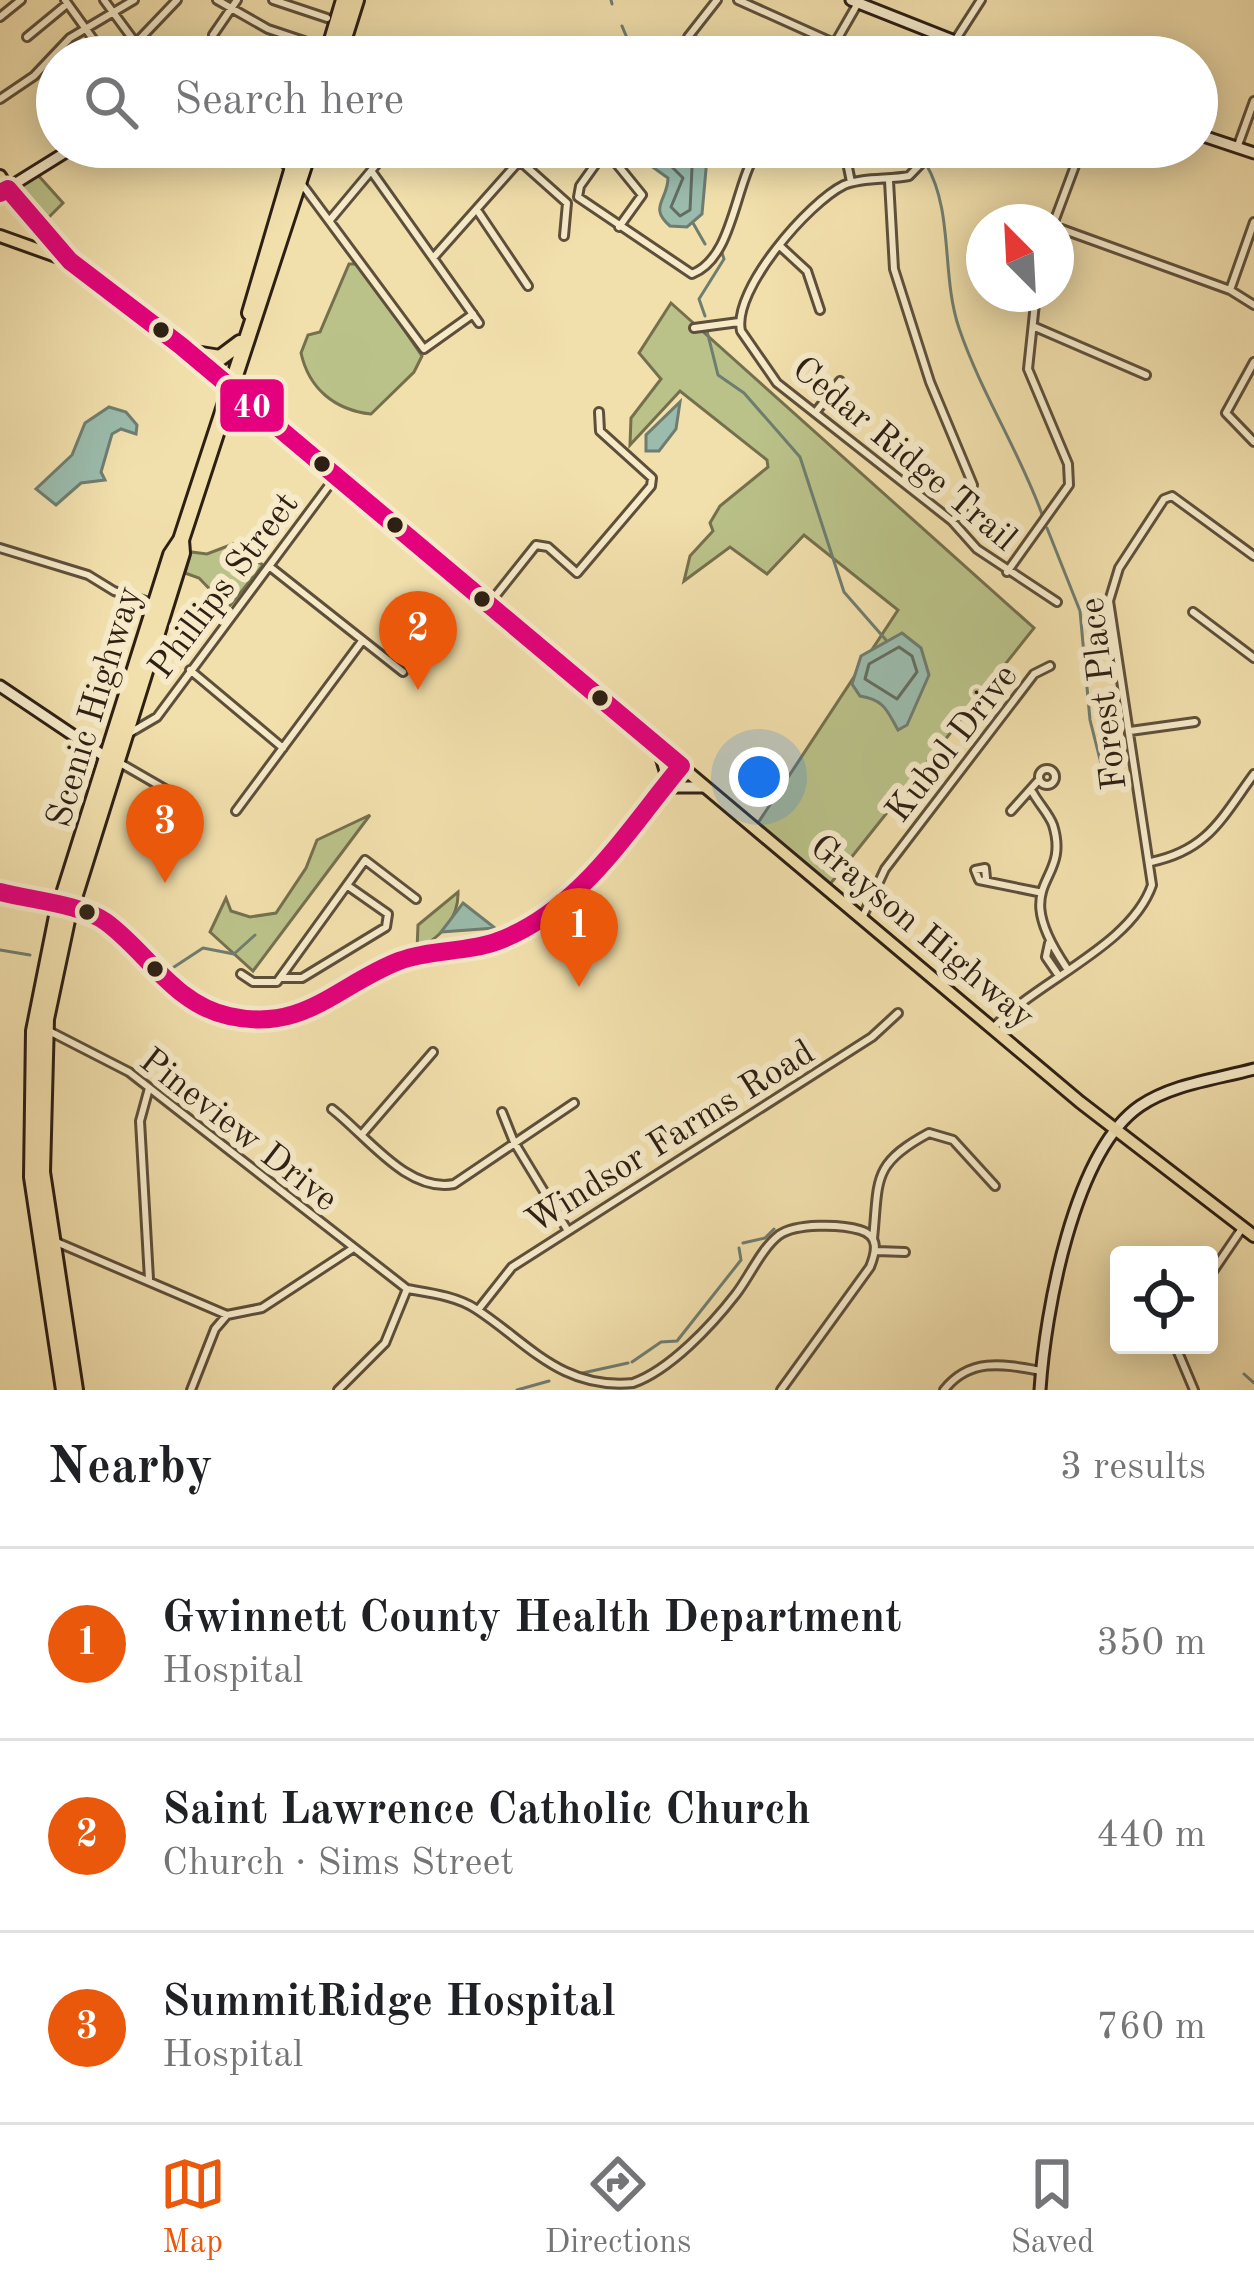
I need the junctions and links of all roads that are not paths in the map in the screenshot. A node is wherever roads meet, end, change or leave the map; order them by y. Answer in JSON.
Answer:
{"nodes":[{"id":1,"x":21,"y":0,"type":"edge"},
{"id":2,"x":104,"y":0,"type":"edge"},
{"id":3,"x":134,"y":0,"type":"edge"},
{"id":4,"x":177,"y":0,"type":"edge"},
{"id":5,"x":217,"y":0,"type":"edge"},
{"id":6,"x":237,"y":0,"type":"edge"},
{"id":7,"x":273,"y":0,"type":"edge"},
{"id":8,"x":344,"y":0,"type":"edge"},
{"id":9,"x":356,"y":0,"type":"edge"},
{"id":10,"x":717,"y":0,"type":"edge"},
{"id":11,"x":738,"y":0,"type":"edge"},
{"id":12,"x":981,"y":0,"type":"edge"},
{"id":13,"x":66,"y":2,"type":"edge"},
{"id":14,"x":855,"y":2,"type":"edge"},
{"id":15,"x":231,"y":10,"type":"junction"},
{"id":16,"x":111,"y":15,"type":"junction"},
{"id":17,"x":0,"y":17,"type":"edge"},
{"id":18,"x":335,"y":29,"type":"junction"},
{"id":19,"x":83,"y":30,"type":"junction"},
{"id":20,"x":213,"y":35,"type":"dead end"},
{"id":21,"x":77,"y":36,"type":"edge"},
{"id":22,"x":88,"y":36,"type":"edge"},
{"id":23,"x":127,"y":36,"type":"edge"},
{"id":24,"x":143,"y":36,"type":"edge"},
{"id":25,"x":287,"y":36,"type":"edge"},
{"id":26,"x":332,"y":36,"type":"edge"},
{"id":27,"x":336,"y":36,"type":"edge"},
{"id":28,"x":345,"y":36,"type":"edge"},
{"id":29,"x":689,"y":36,"type":"edge"},
{"id":30,"x":818,"y":36,"type":"edge"},
{"id":31,"x":840,"y":36,"type":"edge"},
{"id":32,"x":939,"y":36,"type":"edge"},
{"id":33,"x":958,"y":36,"type":"edge"},
{"id":34,"x":27,"y":37,"type":"dead end"},
{"id":35,"x":36,"y":74,"type":"edge"},
{"id":36,"x":0,"y":99,"type":"edge"},
{"id":37,"x":1254,"y":101,"type":"edge"},
{"id":38,"x":1218,"y":141,"type":"edge"},
{"id":39,"x":1237,"y":148,"type":"junction"},
{"id":40,"x":1254,"y":153,"type":"edge"},
{"id":41,"x":41,"y":168,"type":"edge"},
{"id":42,"x":288,"y":168,"type":"edge"},
{"id":43,"x":297,"y":168,"type":"edge"},
{"id":44,"x":300,"y":168,"type":"edge"},
{"id":45,"x":375,"y":168,"type":"edge"},
{"id":46,"x":514,"y":168,"type":"edge"},
{"id":47,"x":528,"y":168,"type":"edge"},
{"id":48,"x":593,"y":168,"type":"edge"},
{"id":49,"x":620,"y":168,"type":"edge"},
{"id":50,"x":746,"y":168,"type":"edge"},
{"id":51,"x":848,"y":168,"type":"edge"},
{"id":52,"x":917,"y":168,"type":"edge"},
{"id":53,"x":1075,"y":168,"type":"edge"},
{"id":54,"x":372,"y":172,"type":"junction"},
{"id":55,"x":0,"y":176,"type":"edge"},
{"id":56,"x":296,"y":176,"type":"junction"},
{"id":57,"x":890,"y":180,"type":"junction"},
{"id":58,"x":850,"y":182,"type":"junction"},
{"id":59,"x":4,"y":191,"type":"edge"},
{"id":60,"x":1062,"y":204,"type":"edge"},
{"id":61,"x":479,"y":213,"type":"junction"},
{"id":62,"x":29,"y":218,"type":"junction"},
{"id":63,"x":330,"y":220,"type":"junction"},
{"id":64,"x":1254,"y":222,"type":"edge"},
{"id":65,"x":619,"y":227,"type":"junction"},
{"id":66,"x":1074,"y":231,"type":"edge"},
{"id":67,"x":0,"y":236,"type":"edge"},
{"id":68,"x":564,"y":236,"type":"dead end"},
{"id":69,"x":781,"y":247,"type":"junction"},
{"id":70,"x":35,"y":248,"type":"junction"},
{"id":71,"x":433,"y":258,"type":"junction"},
{"id":72,"x":70,"y":262,"type":"junction"},
{"id":73,"x":528,"y":286,"type":"dead end"},
{"id":74,"x":1230,"y":290,"type":"junction"},
{"id":75,"x":1254,"y":305,"type":"edge"},
{"id":76,"x":820,"y":310,"type":"dead end"},
{"id":77,"x":1035,"y":312,"type":"edge"},
{"id":78,"x":473,"y":314,"type":"junction"},
{"id":79,"x":739,"y":322,"type":"junction"},
{"id":80,"x":479,"y":323,"type":"dead end"},
{"id":81,"x":1034,"y":326,"type":"junction"},
{"id":82,"x":694,"y":328,"type":"dead end"},
{"id":83,"x":247,"y":332,"type":"junction"},
{"id":84,"x":189,"y":352,"type":"junction"},
{"id":85,"x":1254,"y":362,"type":"edge"},
{"id":86,"x":1146,"y":375,"type":"dead end"},
{"id":87,"x":840,"y":382,"type":"dead end"},
{"id":88,"x":229,"y":386,"type":"junction"},
{"id":89,"x":599,"y":412,"type":"dead end"},
{"id":90,"x":815,"y":413,"type":"junction"},
{"id":91,"x":264,"y":415,"type":"junction"},
{"id":92,"x":214,"y":432,"type":"junction"},
{"id":93,"x":1254,"y":442,"type":"edge"},
{"id":94,"x":337,"y":476,"type":"junction"},
{"id":95,"x":952,"y":521,"type":"junction"},
{"id":96,"x":0,"y":548,"type":"edge"},
{"id":97,"x":1254,"y":556,"type":"edge"},
{"id":98,"x":269,"y":566,"type":"junction"},
{"id":99,"x":1006,"y":572,"type":"junction"},
{"id":100,"x":1058,"y":602,"type":"dead end"},
{"id":101,"x":489,"y":604,"type":"junction"},
{"id":102,"x":160,"y":606,"type":"junction"},
{"id":103,"x":1193,"y":612,"type":"dead end"},
{"id":104,"x":362,"y":640,"type":"junction"},
{"id":105,"x":1254,"y":658,"type":"edge"},
{"id":106,"x":1050,"y":665,"type":"dead end"},
{"id":107,"x":190,"y":670,"type":"junction"},
{"id":108,"x":403,"y":672,"type":"dead end"},
{"id":109,"x":0,"y":686,"type":"edge"},
{"id":110,"x":134,"y":709,"type":"junction"},
{"id":111,"x":1195,"y":722,"type":"dead end"},
{"id":112,"x":148,"y":723,"type":"junction"},
{"id":113,"x":1130,"y":731,"type":"junction"},
{"id":114,"x":125,"y":736,"type":"junction"},
{"id":115,"x":657,"y":745,"type":"junction"},
{"id":116,"x":283,"y":748,"type":"junction"},
{"id":117,"x":112,"y":761,"type":"junction"},
{"id":118,"x":681,"y":766,"type":"junction"},
{"id":119,"x":1254,"y":774,"type":"edge"},
{"id":120,"x":668,"y":782,"type":"junction"},
{"id":121,"x":1037,"y":782,"type":"dead end"},
{"id":122,"x":709,"y":789,"type":"junction"},
{"id":123,"x":658,"y":794,"type":"junction"},
{"id":124,"x":1033,"y":794,"type":"junction"},
{"id":125,"x":191,"y":804,"type":"dead end"},
{"id":126,"x":236,"y":811,"type":"dead end"},
{"id":127,"x":1011,"y":811,"type":"dead end"},
{"id":128,"x":1150,"y":862,"type":"junction"},
{"id":129,"x":986,"y":878,"type":"dead end"},
{"id":130,"x":348,"y":886,"type":"junction"},
{"id":131,"x":0,"y":892,"type":"edge"},
{"id":132,"x":1038,"y":892,"type":"junction"},
{"id":133,"x":416,"y":898,"type":"dead end"},
{"id":134,"x":66,"y":906,"type":"junction"},
{"id":135,"x":862,"y":918,"type":"junction"},
{"id":136,"x":1049,"y":943,"type":"junction"},
{"id":137,"x":1066,"y":967,"type":"junction"},
{"id":138,"x":1057,"y":973,"type":"junction"},
{"id":139,"x":241,"y":974,"type":"dead end"},
{"id":140,"x":281,"y":978,"type":"junction"},
{"id":141,"x":898,"y":1012,"type":"dead end"},
{"id":142,"x":45,"y":1022,"type":"junction"},
{"id":143,"x":993,"y":1028,"type":"junction"},
{"id":144,"x":58,"y":1037,"type":"junction"},
{"id":145,"x":43,"y":1050,"type":"junction"},
{"id":146,"x":434,"y":1052,"type":"dead end"},
{"id":147,"x":1254,"y":1069,"type":"edge"},
{"id":148,"x":149,"y":1088,"type":"junction"},
{"id":149,"x":574,"y":1103,"type":"dead end"},
{"id":150,"x":332,"y":1108,"type":"dead end"},
{"id":151,"x":502,"y":1112,"type":"dead end"},
{"id":152,"x":1115,"y":1131,"type":"junction"},
{"id":153,"x":363,"y":1133,"type":"junction"},
{"id":154,"x":514,"y":1142,"type":"junction"},
{"id":155,"x":995,"y":1186,"type":"dead end"},
{"id":156,"x":1243,"y":1227,"type":"junction"},
{"id":157,"x":568,"y":1231,"type":"junction"},
{"id":158,"x":1254,"y":1235,"type":"edge"},
{"id":159,"x":873,"y":1239,"type":"junction"},
{"id":160,"x":46,"y":1241,"type":"junction"},
{"id":161,"x":352,"y":1250,"type":"junction"},
{"id":162,"x":877,"y":1251,"type":"junction"},
{"id":163,"x":905,"y":1252,"type":"dead end"},
{"id":164,"x":1218,"y":1264,"type":"edge"},
{"id":165,"x":149,"y":1279,"type":"junction"},
{"id":166,"x":406,"y":1289,"type":"junction"},
{"id":167,"x":478,"y":1310,"type":"junction"},
{"id":168,"x":227,"y":1315,"type":"junction"},
{"id":169,"x":1179,"y":1354,"type":"edge"},
{"id":170,"x":1041,"y":1371,"type":"junction"},
{"id":171,"x":618,"y":1388,"type":"edge"},
{"id":172,"x":64,"y":1390,"type":"edge"},
{"id":173,"x":75,"y":1390,"type":"edge"},
{"id":174,"x":191,"y":1390,"type":"edge"},
{"id":175,"x":338,"y":1390,"type":"edge"},
{"id":176,"x":781,"y":1390,"type":"edge"},
{"id":177,"x":944,"y":1390,"type":"edge"},
{"id":178,"x":1040,"y":1390,"type":"edge"},
{"id":179,"x":1194,"y":1390,"type":"edge"}],
"edges":[{"from":1,"to":17,"type":"street"},
{"from":2,"to":16,"type":"street"},
{"from":3,"to":16,"type":"street"},
{"from":4,"to":24,"type":"street"},
{"from":5,"to":15,"type":"street"},
{"from":6,"to":15,"type":"street"},
{"from":7,"to":18,"type":"street"},
{"from":8,"to":18,"type":"highway"},
{"from":9,"to":18,"type":"highway"},
{"from":10,"to":29,"type":"street"},
{"from":11,"to":30,"type":"street"},
{"from":12,"to":33,"type":"street"},
{"from":13,"to":19,"type":"street"},
{"from":13,"to":34,"type":"street"},
{"from":14,"to":31,"type":"street"},
{"from":14,"to":32,"type":"street"},
{"from":15,"to":20,"type":"street"},
{"from":15,"to":25,"type":"street"},
{"from":16,"to":19,"type":"street"},
{"from":16,"to":23,"type":"street"},
{"from":18,"to":26,"type":"highway"},
{"from":18,"to":27,"type":"highway"},
{"from":18,"to":28,"type":"street"},
{"from":19,"to":21,"type":"street"},
{"from":19,"to":22,"type":"street"},
{"from":35,"to":36,"type":"street"},
{"from":37,"to":39,"type":"street"},
{"from":38,"to":39,"type":"street"},
{"from":39,"to":40,"type":"street"},
{"from":41,"to":59,"type":"street"},
{"from":42,"to":56,"type":"street"},
{"from":43,"to":56,"type":"highway","name":"Scenic Highway"},
{"from":44,"to":56,"type":"highway","name":"Scenic Highway"},
{"from":45,"to":54,"type":"street"},
{"from":46,"to":61,"type":"street"},
{"from":47,"to":68,"type":"street"},
{"from":48,"to":65,"type":"street"},
{"from":49,"to":65,"type":"street"},
{"from":50,"to":65,"type":"street"},
{"from":51,"to":58,"type":"street"},
{"from":52,"to":57,"type":"street"},
{"from":53,"to":60,"type":"street"},
{"from":54,"to":63,"type":"street"},
{"from":54,"to":71,"type":"street"},
{"from":55,"to":59,"type":"main road"},
{"from":56,"to":63,"type":"street"},
{"from":56,"to":83,"type":"highway","name":"Scenic Highway"},
{"from":57,"to":58,"type":"street"},
{"from":57,"to":95,"type":"street"},
{"from":58,"to":69,"type":"street"},
{"from":59,"to":62,"type":"main road"},
{"from":61,"to":71,"type":"street"},
{"from":61,"to":73,"type":"street"},
{"from":62,"to":70,"type":"main road"},
{"from":62,"to":72,"type":"main road"},
{"from":63,"to":78,"type":"street"},
{"from":64,"to":74,"type":"street"},
{"from":66,"to":74,"type":"street"},
{"from":67,"to":70,"type":"main road"},
{"from":69,"to":76,"type":"street"},
{"from":69,"to":79,"type":"street"},
{"from":70,"to":72,"type":"main road"},
{"from":71,"to":78,"type":"street"},
{"from":72,"to":84,"type":"main road","name":"Grayson Highway"},
{"from":74,"to":75,"type":"street"},
{"from":77,"to":81,"type":"street"},
{"from":78,"to":80,"type":"street"},
{"from":79,"to":82,"type":"street"},
{"from":79,"to":90,"type":"street","name":"Cedar Ridge Trail"},
{"from":81,"to":86,"type":"street"},
{"from":81,"to":99,"type":"street"},
{"from":83,"to":84,"type":"highway"},
{"from":83,"to":88,"type":"highway","name":"Scenic Highway"},
{"from":84,"to":88,"type":"main road","name":"Grayson Highway"},
{"from":85,"to":93,"type":"street"},
{"from":87,"to":90,"type":"street"},
{"from":88,"to":91,"type":"main road","name":"Grayson Highway"},
{"from":88,"to":92,"type":"highway","name":"Scenic Highway"},
{"from":89,"to":101,"type":"street"},
{"from":90,"to":95,"type":"street","name":"Cedar Ridge Trail"},
{"from":91,"to":92,"type":"highway"},
{"from":91,"to":94,"type":"main road","name":"Grayson Highway"},
{"from":92,"to":102,"type":"highway","name":"Scenic Highway"},
{"from":94,"to":98,"type":"street","name":"Phillips Street"},
{"from":94,"to":101,"type":"main road","name":"Grayson Highway"},
{"from":95,"to":99,"type":"street","name":"Cedar Ridge Trail"},
{"from":96,"to":102,"type":"street"},
{"from":97,"to":113,"type":"street","name":"Forest Place"},
{"from":98,"to":104,"type":"street"},
{"from":98,"to":107,"type":"street","name":"Phillips Street"},
{"from":99,"to":100,"type":"street","name":"Cedar Ridge Trail"},
{"from":101,"to":115,"type":"main road","name":"Grayson Highway"},
{"from":102,"to":110,"type":"highway","name":"Scenic Highway"},
{"from":102,"to":117,"type":"highway","name":"Scenic Highway"},
{"from":103,"to":105,"type":"street"},
{"from":104,"to":108,"type":"street"},
{"from":104,"to":116,"type":"street"},
{"from":106,"to":135,"type":"street","name":"Kubol Drive"},
{"from":107,"to":112,"type":"street","name":"Phillips Street"},
{"from":107,"to":116,"type":"street"},
{"from":109,"to":117,"type":"street"},
{"from":110,"to":112,"type":"street","name":"Phillips Street"},
{"from":110,"to":114,"type":"highway","name":"Scenic Highway"},
{"from":111,"to":113,"type":"street"},
{"from":112,"to":114,"type":"street","name":"Phillips Street"},
{"from":113,"to":128,"type":"street","name":"Forest Place"},
{"from":114,"to":117,"type":"highway","name":"Scenic Highway"},
{"from":115,"to":118,"type":"main road","name":"Grayson Highway"},
{"from":115,"to":120,"type":"street"},
{"from":116,"to":126,"type":"street"},
{"from":117,"to":125,"type":"street"},
{"from":117,"to":134,"type":"highway","name":"Scenic Highway"},
{"from":118,"to":120,"type":"street"},
{"from":118,"to":122,"type":"main road","name":"Grayson Highway"},
{"from":119,"to":128,"type":"street"},
{"from":120,"to":123,"type":"street"},
{"from":121,"to":124,"type":"street"},
{"from":122,"to":123,"type":"street"},
{"from":122,"to":135,"type":"main road","name":"Grayson Highway"},
{"from":123,"to":134,"type":"street"},
{"from":124,"to":127,"type":"street"},
{"from":124,"to":132,"type":"street"},
{"from":128,"to":137,"type":"street","name":"Forest Place"},
{"from":129,"to":132,"type":"street"},
{"from":130,"to":133,"type":"street"},
{"from":130,"to":140,"type":"street"},
{"from":130,"to":140,"type":"street"},
{"from":131,"to":134,"type":"street"},
{"from":132,"to":136,"type":"street"},
{"from":134,"to":142,"type":"highway","name":"Scenic Highway"},
{"from":134,"to":160,"type":"highway","name":"Scenic Highway"},
{"from":135,"to":143,"type":"main road","name":"Grayson Highway"},
{"from":136,"to":137,"type":"street"},
{"from":136,"to":138,"type":"street"},
{"from":137,"to":138,"type":"street","name":"Forest Place"},
{"from":138,"to":143,"type":"street","name":"Forest Place"},
{"from":139,"to":140,"type":"street"},
{"from":141,"to":157,"type":"street","name":"Windsor Farms Road"},
{"from":142,"to":144,"type":"street","name":"Pineview Drive"},
{"from":142,"to":145,"type":"highway","name":"Scenic Highway"},
{"from":143,"to":152,"type":"main road","name":"Grayson Highway"},
{"from":144,"to":145,"type":"street"},
{"from":144,"to":148,"type":"street","name":"Pineview Drive"},
{"from":145,"to":160,"type":"highway","name":"Scenic Highway"},
{"from":146,"to":153,"type":"street"},
{"from":147,"to":152,"type":"street"},
{"from":148,"to":161,"type":"street","name":"Pineview Drive"},
{"from":148,"to":165,"type":"street"},
{"from":149,"to":154,"type":"street"},
{"from":150,"to":153,"type":"street"},
{"from":151,"to":154,"type":"street"},
{"from":152,"to":156,"type":"main road","name":"Grayson Highway"},
{"from":152,"to":170,"type":"street"},
{"from":153,"to":154,"type":"street"},
{"from":154,"to":157,"type":"street"},
{"from":155,"to":159,"type":"street"},
{"from":156,"to":158,"type":"main road","name":"Grayson Highway"},
{"from":156,"to":164,"type":"street"},
{"from":157,"to":167,"type":"street","name":"Windsor Farms Road"},
{"from":159,"to":162,"type":"street"},
{"from":159,"to":171,"type":"street"},
{"from":160,"to":165,"type":"street"},
{"from":160,"to":172,"type":"highway","name":"Scenic Highway"},
{"from":160,"to":173,"type":"highway","name":"Scenic Highway"},
{"from":161,"to":166,"type":"street","name":"Pineview Drive"},
{"from":161,"to":168,"type":"street"},
{"from":162,"to":163,"type":"street"},
{"from":162,"to":176,"type":"street"},
{"from":165,"to":168,"type":"street"},
{"from":166,"to":167,"type":"street"},
{"from":166,"to":175,"type":"street"},
{"from":167,"to":171,"type":"street"},
{"from":168,"to":174,"type":"street"},
{"from":169,"to":179,"type":"street"},
{"from":170,"to":177,"type":"street"},
{"from":170,"to":178,"type":"street"}]}
